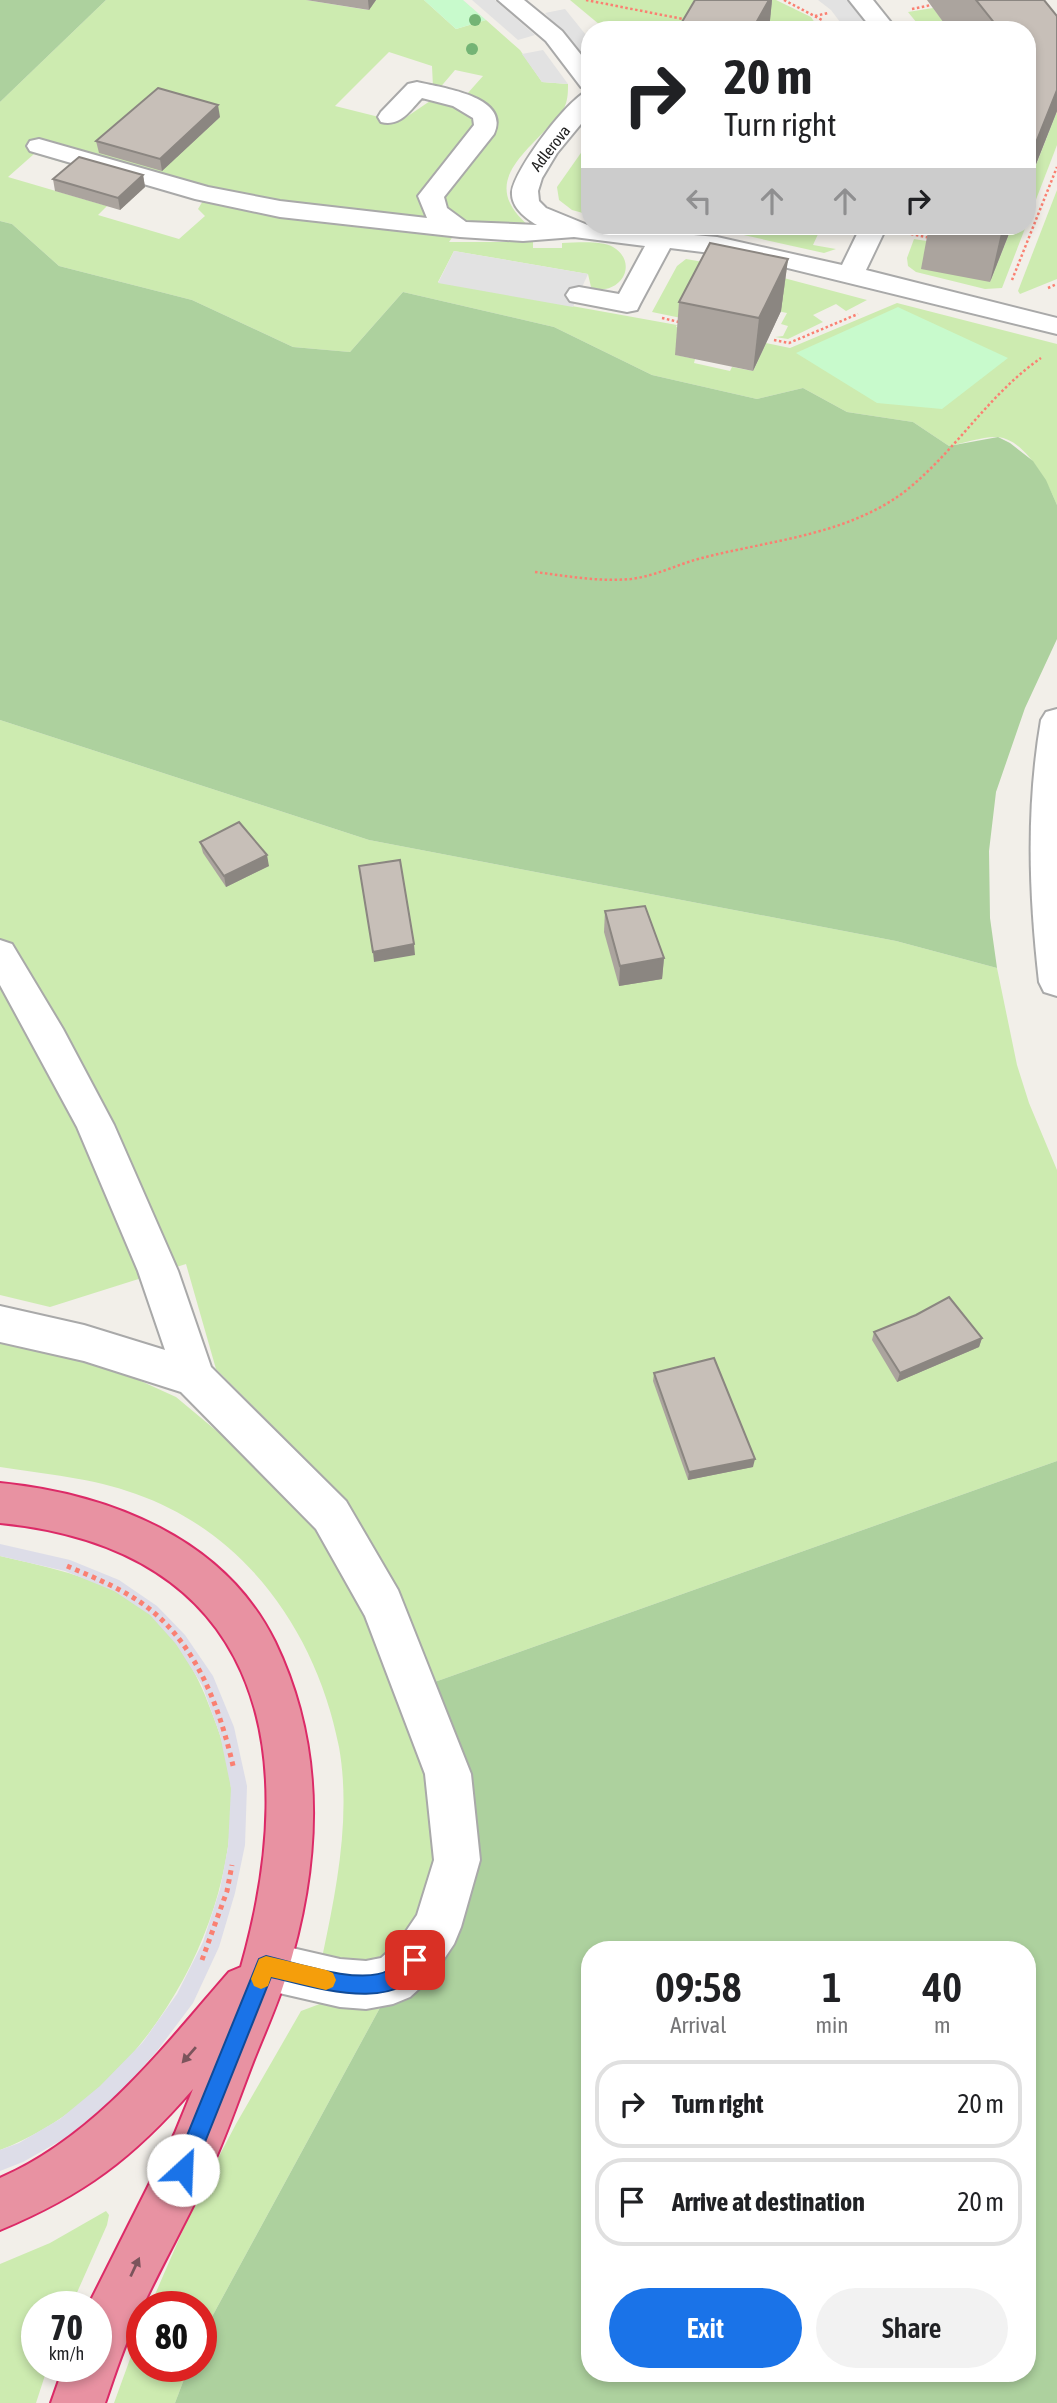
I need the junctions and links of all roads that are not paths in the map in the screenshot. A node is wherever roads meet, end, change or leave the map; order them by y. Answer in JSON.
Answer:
{"nodes":[{"id":1,"x":510,"y":0,"type":"edge"},
{"id":2,"x":861,"y":0,"type":"edge"},
{"id":3,"x":878,"y":21,"type":"edge"},
{"id":4,"x":581,"y":70,"type":"edge"},
{"id":5,"x":581,"y":108,"type":"edge"},
{"id":6,"x":390,"y":117,"type":"dead end"},
{"id":7,"x":39,"y":146,"type":"dead end"},
{"id":8,"x":460,"y":229,"type":"junction"},
{"id":9,"x":573,"y":230,"type":"junction"},
{"id":10,"x":581,"y":231,"type":"edge"},
{"id":11,"x":622,"y":235,"type":"edge"},
{"id":12,"x":870,"y":235,"type":"edge"},
{"id":13,"x":662,"y":239,"type":"junction"},
{"id":14,"x":851,"y":274,"type":"junction"},
{"id":15,"x":579,"y":295,"type":"dead end"},
{"id":16,"x":1057,"y":326,"type":"edge"},
{"id":17,"x":1056,"y":732,"type":"edge"},
{"id":18,"x":1052,"y":853,"type":"edge"},
{"id":19,"x":0,"y":954,"type":"edge"},
{"id":20,"x":1057,"y":982,"type":"edge"},
{"id":21,"x":0,"y":1324,"type":"edge"},
{"id":22,"x":194,"y":1378,"type":"junction"},
{"id":23,"x":0,"y":1503,"type":"edge"},
{"id":24,"x":266,"y":1966,"type":"junction"},
{"id":25,"x":0,"y":2204,"type":"edge"},
{"id":26,"x":112,"y":2317,"type":"edge"},
{"id":27,"x":85,"y":2382,"type":"edge"},
{"id":28,"x":78,"y":2403,"type":"edge"}],
"edges":[{"from":1,"to":4,"type":"street"},
{"from":2,"to":3,"type":"street"},
{"from":5,"to":9,"type":"street","name":"Adlerova"},
{"from":6,"to":8,"type":"street"},
{"from":7,"to":8,"type":"street"},
{"from":8,"to":9,"type":"street"},
{"from":9,"to":10,"type":"street","name":"Adlerova"},
{"from":11,"to":13,"type":"street","name":"Adlerova"},
{"from":12,"to":14,"type":"street"},
{"from":13,"to":14,"type":"street","name":"Adlerova"},
{"from":13,"to":15,"type":"street"},
{"from":14,"to":16,"type":"street","name":"Adlerova"},
{"from":17,"to":18,"type":"street"},
{"from":18,"to":20,"type":"street"},
{"from":19,"to":22,"type":"street"},
{"from":21,"to":22,"type":"street"},
{"from":22,"to":24,"type":"street"},
{"from":23,"to":24,"type":"highway"},
{"from":24,"to":25,"type":"highway","one_way":true},
{"from":26,"to":24,"type":"highway","one_way":true},
{"from":27,"to":28,"type":"highway"}]}
